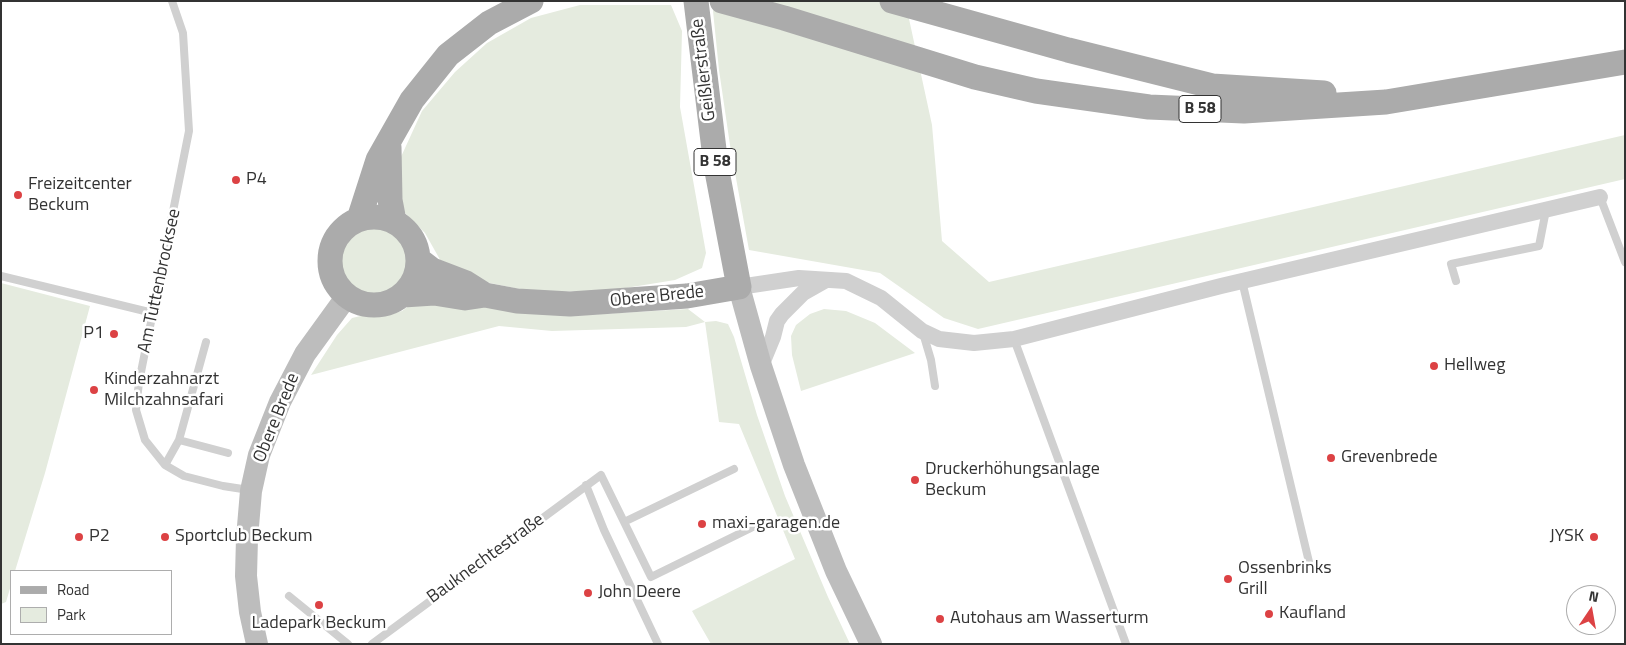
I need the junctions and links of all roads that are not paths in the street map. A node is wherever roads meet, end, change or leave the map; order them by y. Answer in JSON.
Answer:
{"nodes":[{"id":1,"x":172,"y":1,"type":"edge"},
{"id":2,"x":531,"y":1,"type":"edge"},
{"id":3,"x":696,"y":1,"type":"edge"},
{"id":4,"x":722,"y":1,"type":"edge"},
{"id":5,"x":892,"y":1,"type":"edge"},
{"id":6,"x":1625,"y":62,"type":"edge"},
{"id":7,"x":1386,"y":102,"type":"junction"},
{"id":8,"x":389,"y":142,"type":"junction"},
{"id":9,"x":1600,"y":197,"type":"joint"},
{"id":10,"x":1546,"y":210,"type":"junction"},
{"id":11,"x":359,"y":219,"type":"junction"},
{"id":12,"x":394,"y":221,"type":"junction"},
{"id":13,"x":419,"y":260,"type":"junction"},
{"id":14,"x":1625,"y":262,"type":"edge"},
{"id":15,"x":1,"y":276,"type":"edge"},
{"id":16,"x":826,"y":280,"type":"junction"},
{"id":17,"x":1242,"y":281,"type":"junction"},
{"id":18,"x":1456,"y":281,"type":"dead end"},
{"id":19,"x":740,"y":287,"type":"junction"},
{"id":20,"x":403,"y":295,"type":"junction"},
{"id":21,"x":485,"y":295,"type":"junction"},
{"id":22,"x":347,"y":296,"type":"junction"},
{"id":23,"x":153,"y":313,"type":"junction"},
{"id":24,"x":922,"y":331,"type":"junction"},
{"id":25,"x":1014,"y":339,"type":"junction"},
{"id":26,"x":206,"y":342,"type":"dead end"},
{"id":27,"x":761,"y":366,"type":"junction"},
{"id":28,"x":935,"y":386,"type":"dead end"},
{"id":29,"x":179,"y":440,"type":"junction"},
{"id":30,"x":228,"y":454,"type":"dead end"},
{"id":31,"x":165,"y":465,"type":"junction"},
{"id":32,"x":734,"y":469,"type":"dead end"},
{"id":33,"x":586,"y":486,"type":"junction"},
{"id":34,"x":251,"y":491,"type":"junction"},
{"id":35,"x":624,"y":522,"type":"junction"},
{"id":36,"x":757,"y":525,"type":"dead end"},
{"id":37,"x":1309,"y":562,"type":"dead end"},
{"id":38,"x":289,"y":596,"type":"dead end"},
{"id":39,"x":258,"y":644,"type":"edge"},
{"id":40,"x":348,"y":644,"type":"edge"},
{"id":41,"x":372,"y":644,"type":"edge"},
{"id":42,"x":658,"y":644,"type":"edge"},
{"id":43,"x":871,"y":644,"type":"edge"},
{"id":44,"x":1126,"y":644,"type":"edge"}],
"edges":[{"from":1,"to":23,"type":"lane","name":"Am Tuttenbrocksee"},
{"from":2,"to":8,"type":"main road"},
{"from":3,"to":19,"type":"main road","name":"Geißlerstraße","number":"B 58"},
{"from":4,"to":7,"type":"main road","number":"B 58"},
{"from":5,"to":7,"type":"main road"},
{"from":6,"to":7,"type":"main road","number":"B 58"},
{"from":8,"to":11,"type":"main road"},
{"from":8,"to":12,"type":"main road"},
{"from":9,"to":10,"type":"street"},
{"from":9,"to":14,"type":"lane"},
{"from":10,"to":17,"type":"street"},
{"from":10,"to":18,"type":"lane"},
{"from":11,"to":12,"type":"main road"},
{"from":11,"to":22,"type":"main road"},
{"from":12,"to":13,"type":"main road"},
{"from":13,"to":20,"type":"main road"},
{"from":13,"to":21,"type":"main road","name":"Obere Brede"},
{"from":15,"to":23,"type":"lane"},
{"from":16,"to":19,"type":"street"},
{"from":16,"to":24,"type":"street"},
{"from":16,"to":27,"type":"street"},
{"from":17,"to":25,"type":"street"},
{"from":17,"to":37,"type":"lane"},
{"from":19,"to":21,"type":"main road","name":"Obere Brede"},
{"from":19,"to":27,"type":"main road"},
{"from":20,"to":21,"type":"main road","name":"Obere Brede"},
{"from":20,"to":22,"type":"main road"},
{"from":22,"to":34,"type":"main road","name":"Obere Brede"},
{"from":23,"to":31,"type":"lane","name":"Am Tuttenbrocksee"},
{"from":24,"to":25,"type":"street"},
{"from":24,"to":28,"type":"lane"},
{"from":25,"to":44,"type":"lane"},
{"from":26,"to":29,"type":"lane"},
{"from":27,"to":43,"type":"main road"},
{"from":29,"to":30,"type":"lane"},
{"from":29,"to":31,"type":"lane"},
{"from":31,"to":34,"type":"lane","name":"Am Tuttenbrocksee"},
{"from":32,"to":35,"type":"lane"},
{"from":33,"to":35,"type":"lane","name":"Bauknechtestraße"},
{"from":33,"to":41,"type":"lane","name":"Bauknechtestraße"},
{"from":33,"to":42,"type":"lane"},
{"from":34,"to":39,"type":"main road","name":"Obere Brede"},
{"from":35,"to":36,"type":"lane"},
{"from":38,"to":40,"type":"lane"}]}
